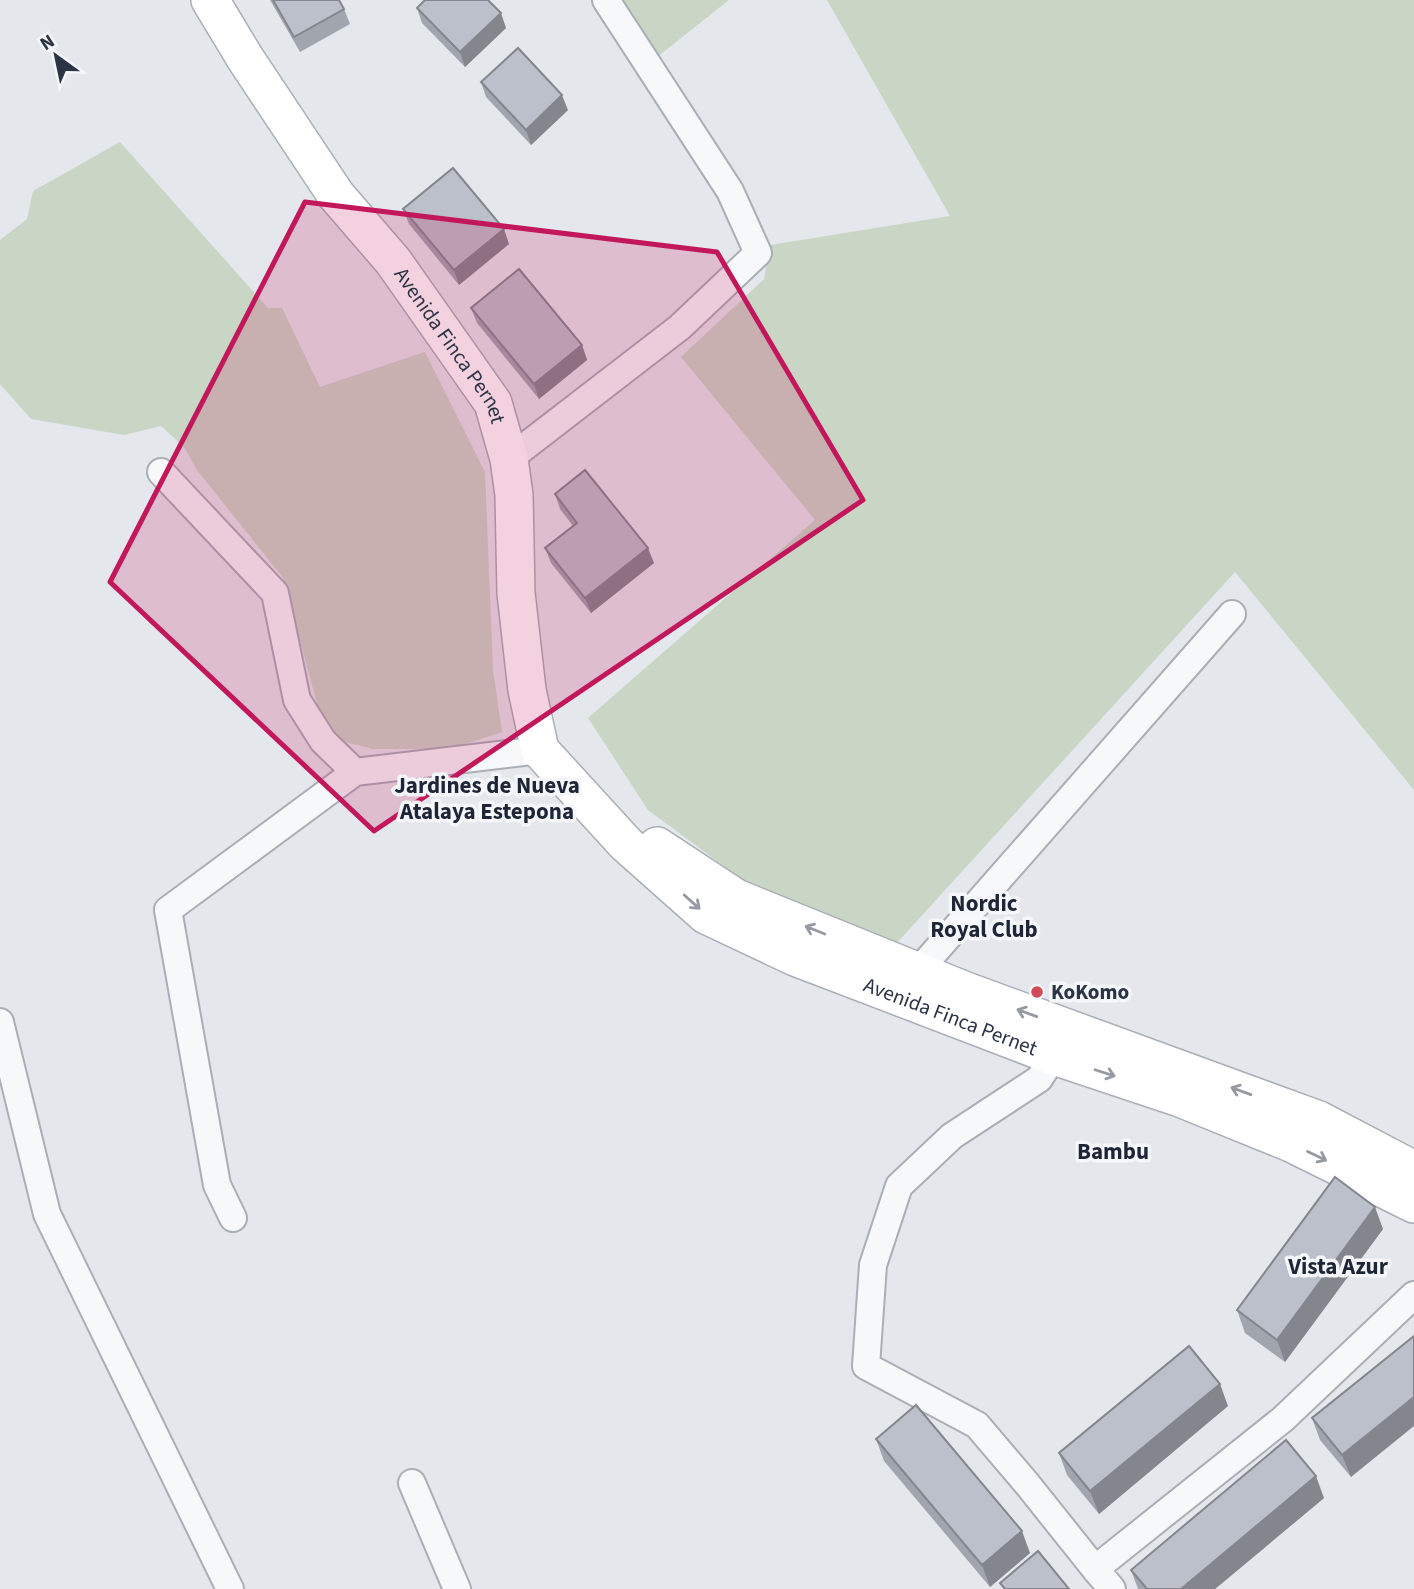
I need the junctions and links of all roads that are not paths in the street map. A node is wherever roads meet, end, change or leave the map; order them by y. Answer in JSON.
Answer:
{"nodes":[{"id":1,"x":210,"y":0,"type":"edge"},
{"id":2,"x":606,"y":0,"type":"edge"},
{"id":3,"x":509,"y":459,"type":"junction"},
{"id":4,"x":161,"y":472,"type":"dead end"},
{"id":5,"x":1232,"y":614,"type":"dead end"},
{"id":6,"x":540,"y":750,"type":"junction"},
{"id":7,"x":355,"y":772,"type":"junction"},
{"id":8,"x":918,"y":971,"type":"junction"},
{"id":9,"x":0,"y":1022,"type":"edge"},
{"id":10,"x":1054,"y":1056,"type":"junction"},
{"id":11,"x":1414,"y":1170,"type":"edge"},
{"id":12,"x":1414,"y":1204,"type":"edge"},
{"id":13,"x":233,"y":1218,"type":"dead end"},
{"id":14,"x":1414,"y":1295,"type":"edge"},
{"id":15,"x":412,"y":1483,"type":"dead end"},
{"id":16,"x":1104,"y":1579,"type":"edge"},
{"id":17,"x":230,"y":1589,"type":"edge"},
{"id":18,"x":457,"y":1589,"type":"edge"}],
"edges":[{"from":1,"to":3,"type":"street","name":"Avenida Finca Pernet"},
{"from":2,"to":3,"type":"street"},
{"from":3,"to":6,"type":"street","name":"Avenida Finca Pernet"},
{"from":4,"to":7,"type":"street"},
{"from":5,"to":8,"type":"street"},
{"from":6,"to":7,"type":"street"},
{"from":8,"to":6,"type":"street","name":"Avenida Finca Pernet","one_way":true},
{"from":6,"to":10,"type":"street","name":"Avenida Finca Pernet","one_way":true},
{"from":7,"to":13,"type":"street"},
{"from":11,"to":8,"type":"street","name":"Avenida Finca Pernet","one_way":true},
{"from":9,"to":17,"type":"street"},
{"from":10,"to":12,"type":"street","name":"Avenida Finca Pernet","one_way":true},
{"from":10,"to":16,"type":"street"},
{"from":14,"to":16,"type":"street"},
{"from":15,"to":18,"type":"street"}]}
